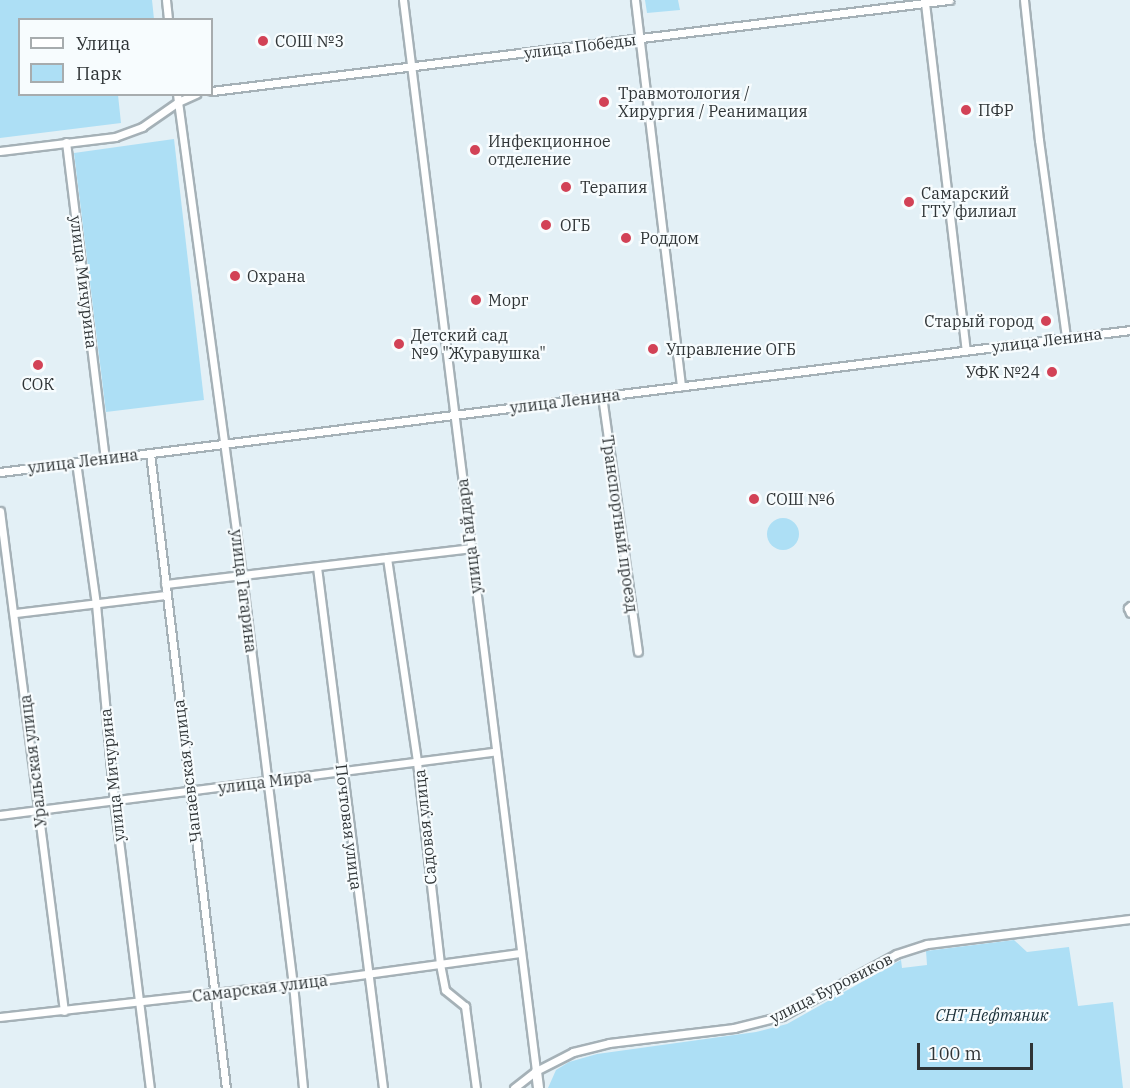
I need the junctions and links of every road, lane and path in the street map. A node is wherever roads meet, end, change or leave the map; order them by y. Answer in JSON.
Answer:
{"nodes":[{"id":1,"x":166,"y":0,"type":"edge"},
{"id":2,"x":403,"y":0,"type":"edge"},
{"id":3,"x":635,"y":0,"type":"edge"},
{"id":4,"x":949,"y":0,"type":"edge"},
{"id":5,"x":1024,"y":0,"type":"edge"},
{"id":6,"x":925,"y":3,"type":"junction"},
{"id":7,"x":168,"y":18,"type":"edge"},
{"id":8,"x":640,"y":39,"type":"junction"},
{"id":9,"x":411,"y":66,"type":"junction"},
{"id":10,"x":213,"y":91,"type":"edge"},
{"id":11,"x":178,"y":98,"type":"edge"},
{"id":12,"x":66,"y":142,"type":"junction"},
{"id":13,"x":0,"y":151,"type":"edge"},
{"id":14,"x":1130,"y":330,"type":"edge"},
{"id":15,"x":1066,"y":338,"type":"junction"},
{"id":16,"x":966,"y":350,"type":"junction"},
{"id":17,"x":681,"y":386,"type":"junction"},
{"id":18,"x":602,"y":396,"type":"junction"},
{"id":19,"x":455,"y":415,"type":"junction"},
{"id":20,"x":223,"y":442,"type":"junction"},
{"id":21,"x":150,"y":453,"type":"junction"},
{"id":22,"x":105,"y":458,"type":"junction"},
{"id":23,"x":76,"y":462,"type":"junction"},
{"id":24,"x":0,"y":472,"type":"edge"},
{"id":25,"x":0,"y":511,"type":"edge"},
{"id":26,"x":471,"y":548,"type":"junction"},
{"id":27,"x":387,"y":558,"type":"junction"},
{"id":28,"x":317,"y":567,"type":"junction"},
{"id":29,"x":242,"y":576,"type":"junction"},
{"id":30,"x":165,"y":584,"type":"junction"},
{"id":31,"x":166,"y":595,"type":"junction"},
{"id":32,"x":96,"y":604,"type":"junction"},
{"id":33,"x":1130,"y":606,"type":"edge"},
{"id":34,"x":15,"y":613,"type":"junction"},
{"id":35,"x":1130,"y":613,"type":"edge"},
{"id":36,"x":638,"y":651,"type":"dead end"},
{"id":37,"x":495,"y":752,"type":"junction"},
{"id":38,"x":417,"y":762,"type":"junction"},
{"id":39,"x":342,"y":772,"type":"junction"},
{"id":40,"x":268,"y":781,"type":"junction"},
{"id":41,"x":189,"y":791,"type":"junction"},
{"id":42,"x":114,"y":800,"type":"junction"},
{"id":43,"x":39,"y":810,"type":"junction"},
{"id":44,"x":0,"y":815,"type":"edge"},
{"id":45,"x":1130,"y":919,"type":"edge"},
{"id":46,"x":520,"y":953,"type":"junction"},
{"id":47,"x":440,"y":964,"type":"junction"},
{"id":48,"x":368,"y":975,"type":"junction"},
{"id":49,"x":293,"y":984,"type":"junction"},
{"id":50,"x":215,"y":993,"type":"junction"},
{"id":51,"x":140,"y":1003,"type":"junction"},
{"id":52,"x":64,"y":1011,"type":"junction"},
{"id":53,"x":0,"y":1017,"type":"edge"},
{"id":54,"x":536,"y":1071,"type":"junction"},
{"id":55,"x":150,"y":1088,"type":"edge"},
{"id":56,"x":226,"y":1088,"type":"edge"},
{"id":57,"x":303,"y":1088,"type":"edge"},
{"id":58,"x":384,"y":1088,"type":"edge"},
{"id":59,"x":476,"y":1088,"type":"edge"},
{"id":60,"x":514,"y":1088,"type":"edge"},
{"id":61,"x":538,"y":1088,"type":"edge"}],
"edges":[{"from":1,"to":7,"type":"street"},
{"from":2,"to":9,"type":"street","name":"улица Гайдара"},
{"from":3,"to":8,"type":"street"},
{"from":4,"to":6,"type":"street","name":"улица Победы"},
{"from":5,"to":15,"type":"street"},
{"from":6,"to":8,"type":"street","name":"улица Победы"},
{"from":6,"to":16,"type":"street"},
{"from":8,"to":9,"type":"street","name":"улица Победы"},
{"from":8,"to":17,"type":"street"},
{"from":9,"to":10,"type":"street","name":"улица Победы"},
{"from":9,"to":19,"type":"street","name":"улица Гайдара"},
{"from":11,"to":12,"type":"street"},
{"from":11,"to":20,"type":"street","name":"улица Гагарина"},
{"from":12,"to":13,"type":"street"},
{"from":12,"to":22,"type":"street","name":"улица Мичурина"},
{"from":14,"to":15,"type":"street","name":"улица Ленина"},
{"from":15,"to":16,"type":"street","name":"улица Ленина"},
{"from":16,"to":17,"type":"street","name":"улица Ленина"},
{"from":17,"to":18,"type":"street","name":"улица Ленина"},
{"from":18,"to":19,"type":"street","name":"улица Ленина"},
{"from":18,"to":36,"type":"street","name":"Транспортный проезд"},
{"from":19,"to":20,"type":"street","name":"улица Ленина"},
{"from":19,"to":26,"type":"street","name":"улица Гайдара"},
{"from":20,"to":21,"type":"street","name":"улица Ленина"},
{"from":20,"to":29,"type":"street","name":"улица Гагарина"},
{"from":21,"to":22,"type":"street","name":"улица Ленина"},
{"from":21,"to":30,"type":"street","name":"Чапаевская улица"},
{"from":22,"to":23,"type":"street","name":"улица Ленина"},
{"from":23,"to":24,"type":"street","name":"улица Ленина"},
{"from":23,"to":32,"type":"street","name":"улица Мичурина"},
{"from":25,"to":34,"type":"street","name":"Уральская улица"},
{"from":26,"to":27,"type":"street"},
{"from":26,"to":37,"type":"street","name":"улица Гайдара"},
{"from":27,"to":28,"type":"street"},
{"from":27,"to":38,"type":"street","name":"Садовая улица"},
{"from":28,"to":29,"type":"street"},
{"from":28,"to":39,"type":"street","name":"Почтовая улица"},
{"from":29,"to":30,"type":"street"},
{"from":29,"to":40,"type":"street","name":"улица Гагарина"},
{"from":30,"to":31,"type":"street","name":"Чапаевская улица"},
{"from":31,"to":32,"type":"street"},
{"from":31,"to":41,"type":"street","name":"Чапаевская улица"},
{"from":32,"to":34,"type":"street"},
{"from":32,"to":42,"type":"street","name":"улица Мичурина"},
{"from":33,"to":35,"type":"street"},
{"from":34,"to":43,"type":"street","name":"Уральская улица"},
{"from":37,"to":38,"type":"street","name":"улица Мира"},
{"from":37,"to":46,"type":"street","name":"улица Гайдара"},
{"from":38,"to":39,"type":"street","name":"улица Мира"},
{"from":38,"to":47,"type":"street","name":"Садовая улица"},
{"from":39,"to":40,"type":"street","name":"улица Мира"},
{"from":39,"to":48,"type":"street","name":"Почтовая улица"},
{"from":40,"to":41,"type":"street","name":"улица Мира"},
{"from":40,"to":49,"type":"street","name":"улица Гагарина"},
{"from":41,"to":42,"type":"street","name":"улица Мира"},
{"from":41,"to":50,"type":"street","name":"Чапаевская улица"},
{"from":42,"to":43,"type":"street","name":"улица Мира"},
{"from":42,"to":51,"type":"street","name":"улица Мичурина"},
{"from":43,"to":44,"type":"street","name":"улица Мира"},
{"from":43,"to":52,"type":"street","name":"Уральская улица"},
{"from":45,"to":54,"type":"street","name":"улица Буровиков"},
{"from":46,"to":47,"type":"street","name":"Самарская улица"},
{"from":46,"to":54,"type":"street","name":"улица Гайдара"},
{"from":47,"to":48,"type":"street","name":"Самарская улица"},
{"from":47,"to":59,"type":"street","name":"Садовая улица"},
{"from":48,"to":49,"type":"street","name":"Самарская улица"},
{"from":48,"to":58,"type":"street","name":"Почтовая улица"},
{"from":49,"to":50,"type":"street","name":"Самарская улица"},
{"from":49,"to":57,"type":"street","name":"улица Гагарина"},
{"from":50,"to":51,"type":"street","name":"Самарская улица"},
{"from":50,"to":56,"type":"street","name":"Чапаевская улица"},
{"from":51,"to":52,"type":"street","name":"Самарская улица"},
{"from":51,"to":55,"type":"street","name":"улица Мичурина"},
{"from":52,"to":53,"type":"street","name":"Самарская улица"},
{"from":54,"to":60,"type":"street","name":"улица Буровиков"},
{"from":54,"to":61,"type":"street"}]}
